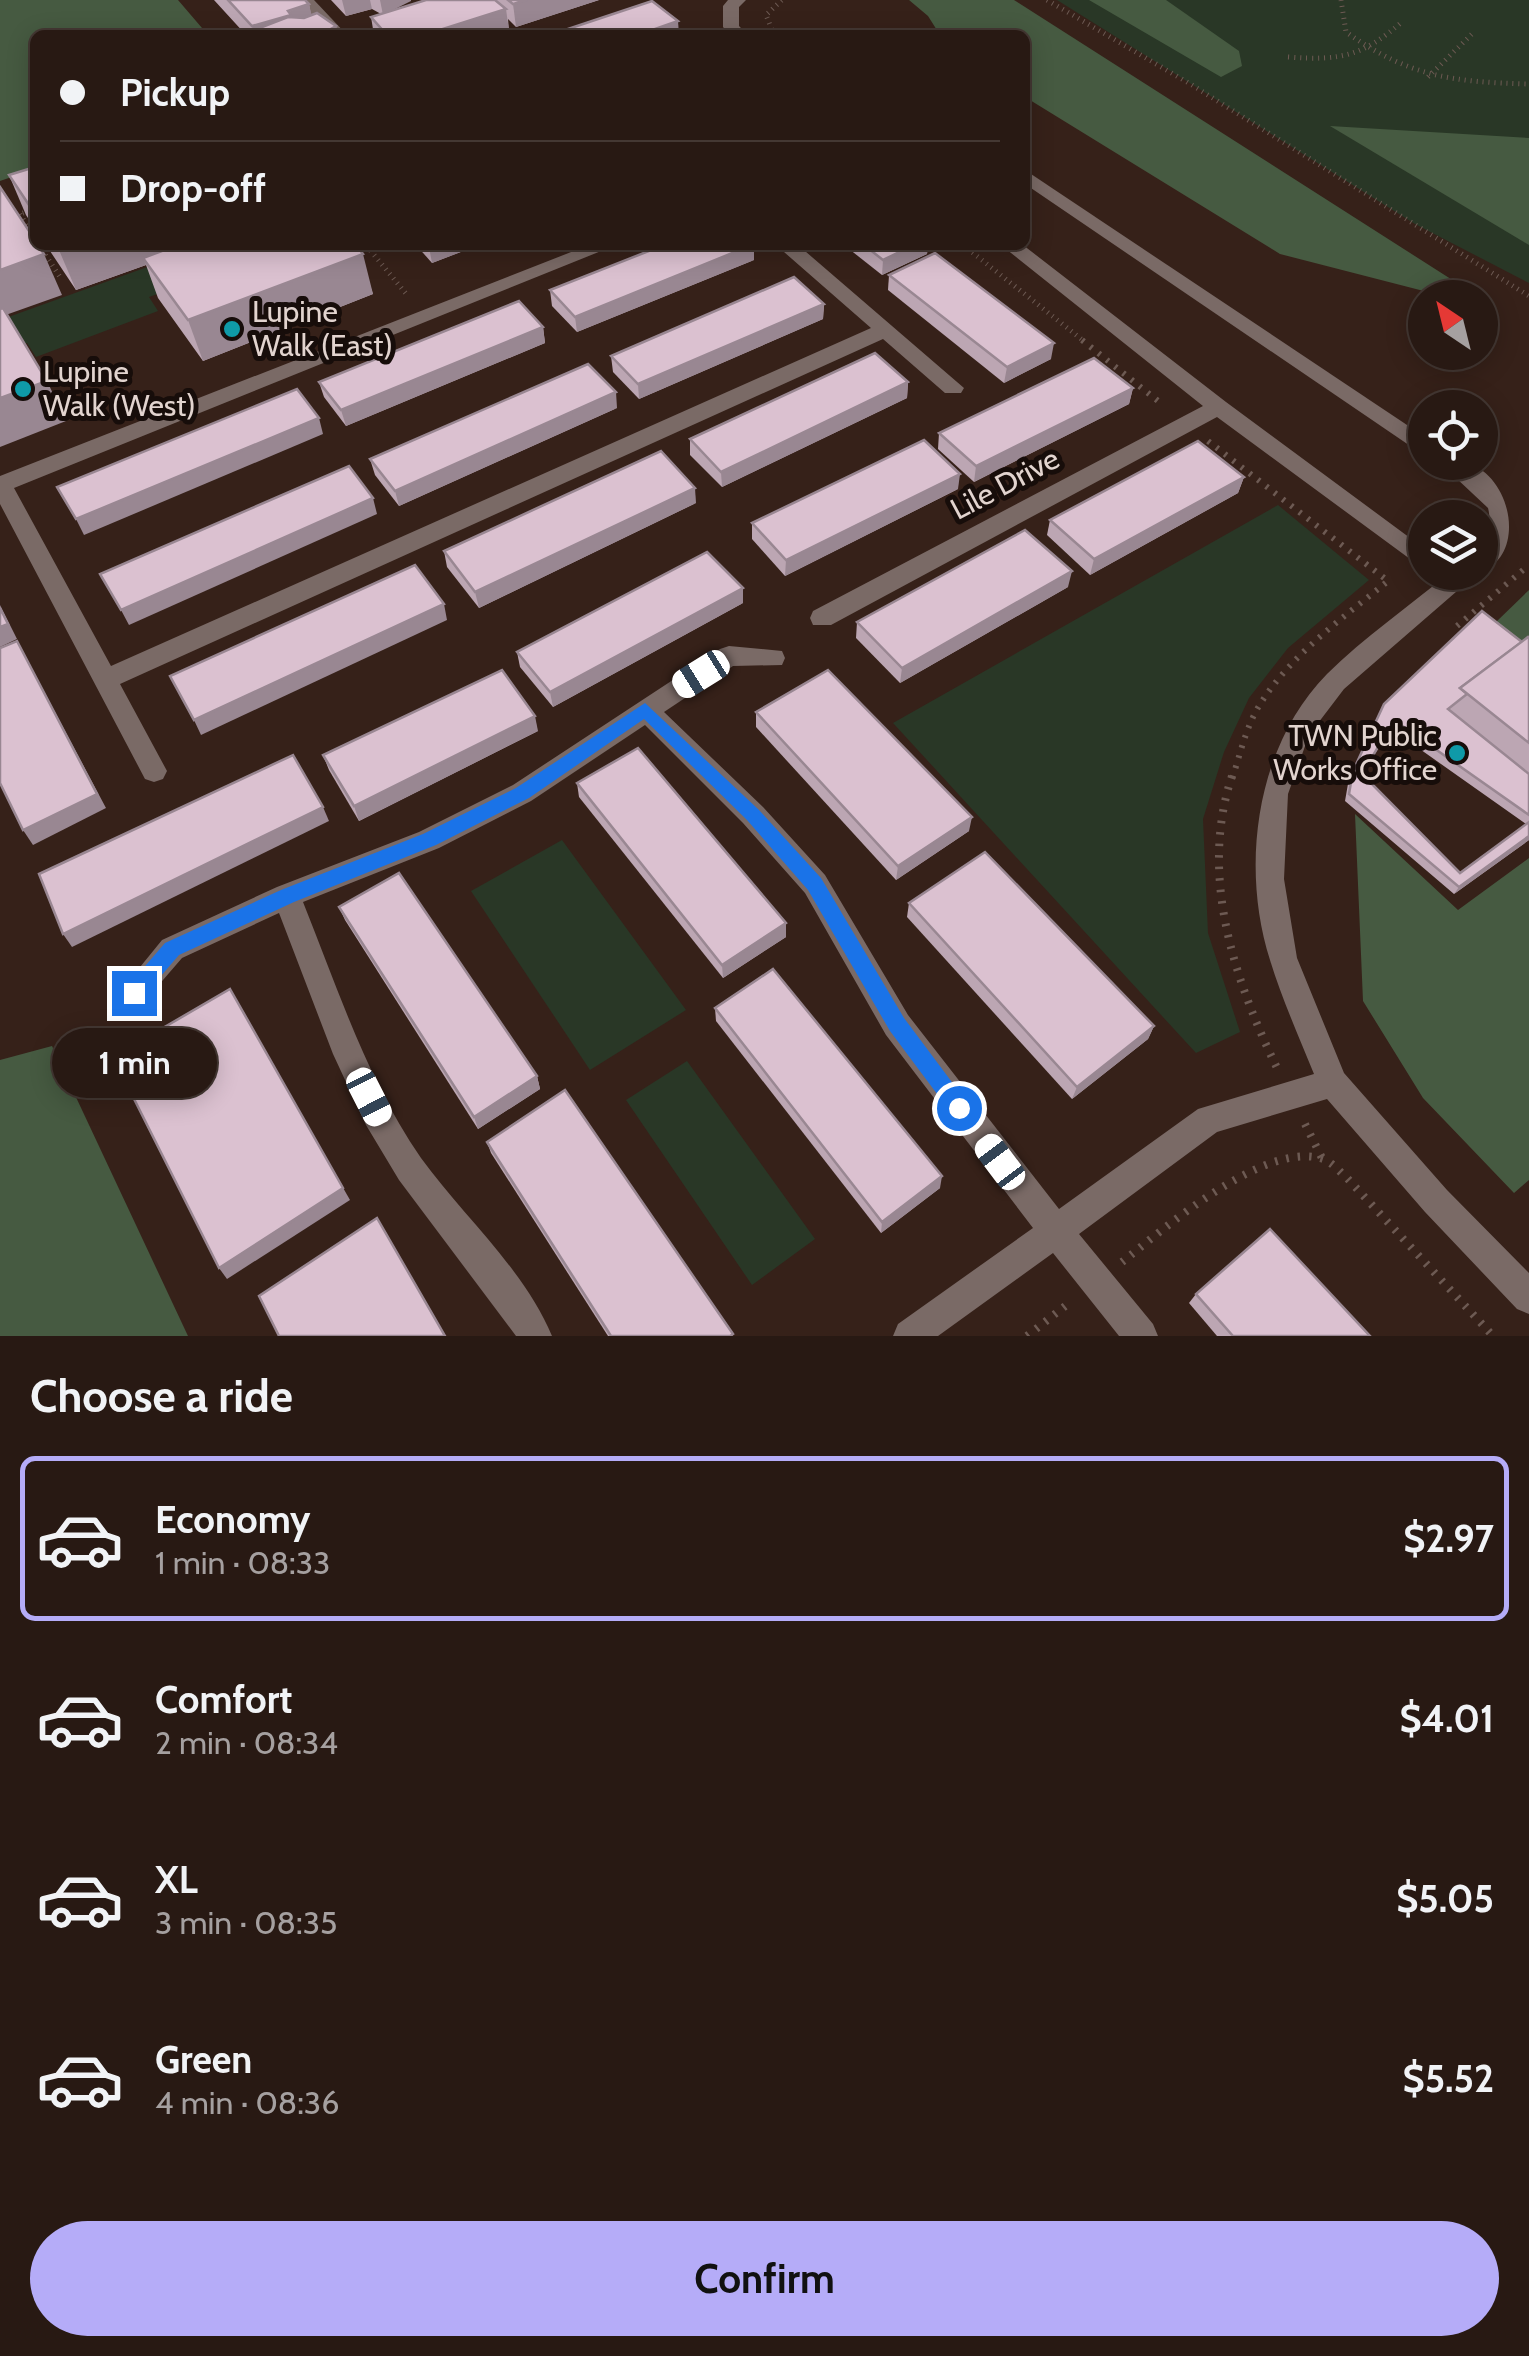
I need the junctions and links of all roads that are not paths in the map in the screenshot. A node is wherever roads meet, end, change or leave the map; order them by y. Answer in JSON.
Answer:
{"nodes":[{"id":1,"x":305,"y":0,"type":"edge"},
{"id":2,"x":738,"y":0,"type":"edge"},
{"id":3,"x":421,"y":18,"type":"edge"},
{"id":4,"x":334,"y":30,"type":"edge"},
{"id":5,"x":381,"y":30,"type":"edge"},
{"id":6,"x":734,"y":30,"type":"edge"},
{"id":7,"x":1030,"y":179,"type":"edge"},
{"id":8,"x":593,"y":250,"type":"edge"},
{"id":9,"x":792,"y":250,"type":"edge"},
{"id":10,"x":1017,"y":250,"type":"edge"},
{"id":11,"x":885,"y":330,"type":"junction"},
{"id":12,"x":953,"y":388,"type":"dead end"},
{"id":13,"x":1218,"y":407,"type":"junction"},
{"id":14,"x":1408,"y":436,"type":"edge"},
{"id":15,"x":1476,"y":480,"type":"edge"},
{"id":16,"x":1,"y":485,"type":"edge"},
{"id":17,"x":1493,"y":500,"type":"edge"},
{"id":18,"x":1498,"y":508,"type":"edge"},
{"id":19,"x":1498,"y":546,"type":"edge"},
{"id":20,"x":1408,"y":548,"type":"edge"},
{"id":21,"x":1437,"y":590,"type":"edge"},
{"id":22,"x":822,"y":618,"type":"dead end"},
{"id":23,"x":773,"y":658,"type":"dead end"},
{"id":24,"x":106,"y":679,"type":"junction"},
{"id":25,"x":645,"y":710,"type":"junction"},
{"id":26,"x":154,"y":771,"type":"dead end"},
{"id":27,"x":288,"y":896,"type":"junction"},
{"id":28,"x":134,"y":993,"type":"dead end"},
{"id":29,"x":1333,"y":1083,"type":"junction"},
{"id":30,"x":1056,"y":1231,"type":"junction"},
{"id":31,"x":1529,"y":1297,"type":"edge"},
{"id":32,"x":535,"y":1336,"type":"edge"},
{"id":33,"x":910,"y":1336,"type":"edge"},
{"id":34,"x":1141,"y":1336,"type":"edge"}],
"edges":[{"from":1,"to":4,"type":"street"},
{"from":2,"to":6,"type":"street"},
{"from":3,"to":5,"type":"street"},
{"from":7,"to":14,"type":"street"},
{"from":8,"to":16,"type":"street"},
{"from":9,"to":11,"type":"street"},
{"from":10,"to":13,"type":"street"},
{"from":11,"to":12,"type":"street"},
{"from":11,"to":24,"type":"street"},
{"from":13,"to":20,"type":"street"},
{"from":13,"to":22,"type":"street","name":"Lile Drive"},
{"from":15,"to":17,"type":"street"},
{"from":16,"to":24,"type":"street"},
{"from":18,"to":19,"type":"street"},
{"from":21,"to":29,"type":"street"},
{"from":23,"to":25,"type":"street"},
{"from":24,"to":26,"type":"street"},
{"from":25,"to":27,"type":"street"},
{"from":25,"to":30,"type":"street"},
{"from":27,"to":28,"type":"street"},
{"from":27,"to":32,"type":"street"},
{"from":29,"to":30,"type":"street"},
{"from":29,"to":31,"type":"street"},
{"from":30,"to":33,"type":"street"},
{"from":30,"to":34,"type":"street"}]}
